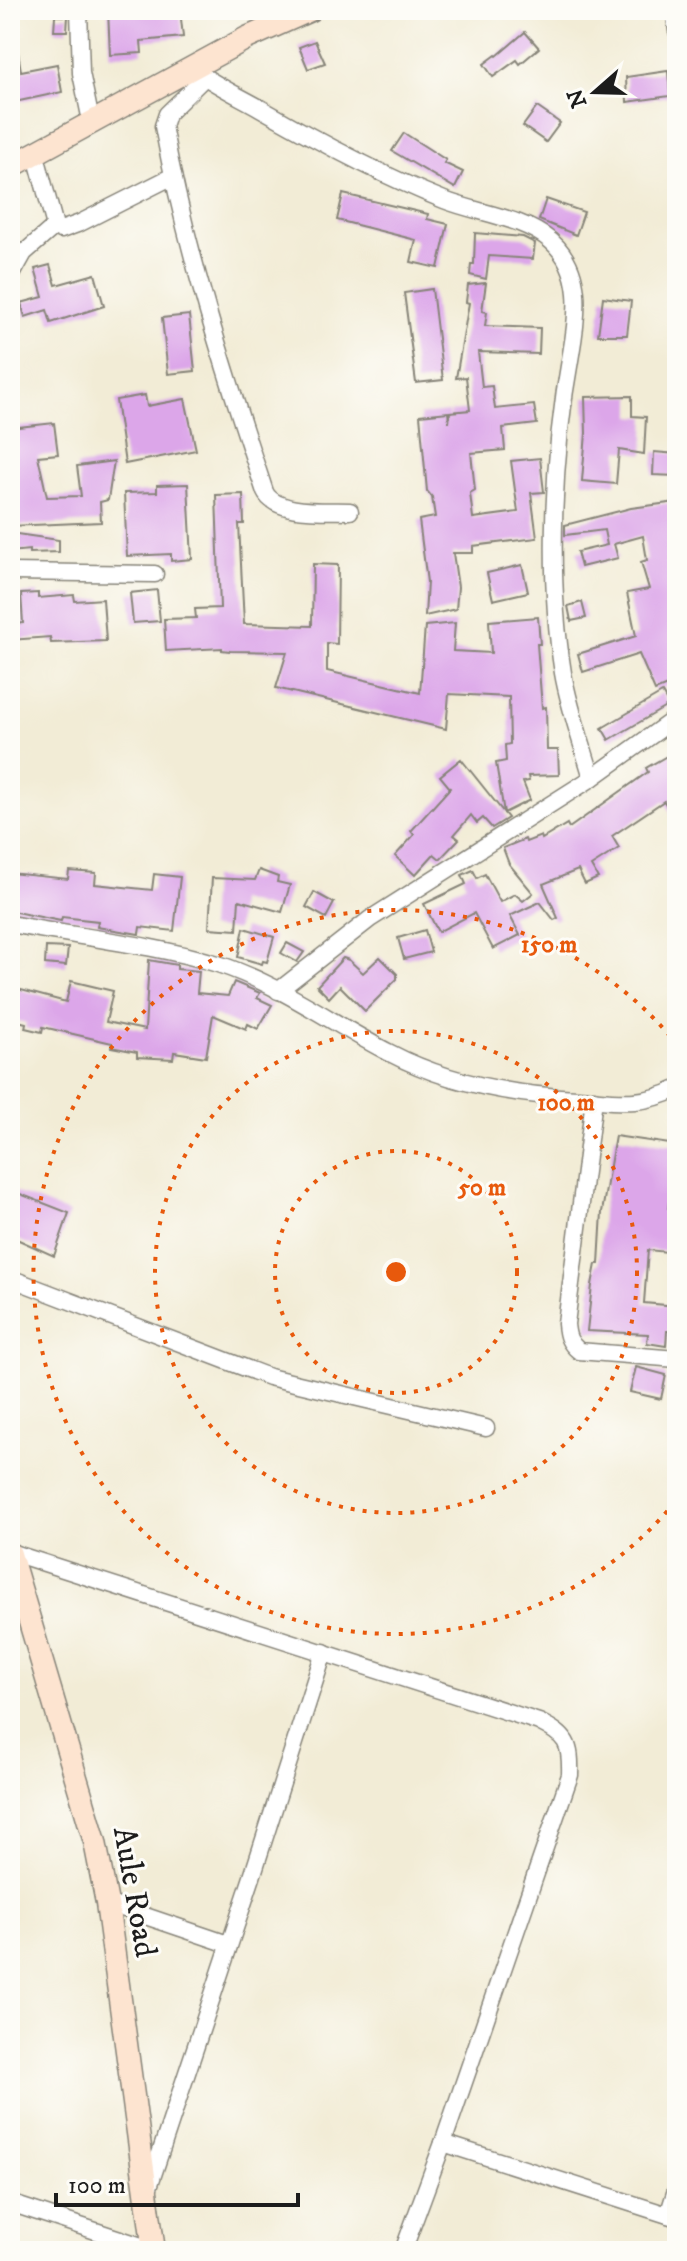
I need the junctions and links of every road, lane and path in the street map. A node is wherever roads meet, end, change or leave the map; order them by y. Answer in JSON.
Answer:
{"nodes":[{"id":1,"x":79,"y":10,"type":"edge"},
{"id":2,"x":310,"y":10,"type":"edge"},
{"id":3,"x":674,"y":10,"type":"edge"},
{"id":4,"x":677,"y":31,"type":"edge"},
{"id":5,"x":198,"y":73,"type":"junction"},
{"id":6,"x":91,"y":121,"type":"junction"},
{"id":7,"x":35,"y":152,"type":"junction"},
{"id":8,"x":10,"y":167,"type":"edge"},
{"id":9,"x":173,"y":176,"type":"junction"},
{"id":10,"x":55,"y":226,"type":"junction"},
{"id":11,"x":10,"y":278,"type":"edge"},
{"id":12,"x":350,"y":511,"type":"dead end"},
{"id":13,"x":10,"y":572,"type":"edge"},
{"id":14,"x":155,"y":574,"type":"dead end"},
{"id":15,"x":677,"y":717,"type":"edge"},
{"id":16,"x":592,"y":778,"type":"junction"},
{"id":17,"x":10,"y":924,"type":"edge"},
{"id":18,"x":278,"y":991,"type":"junction"},
{"id":19,"x":677,"y":1089,"type":"edge"},
{"id":20,"x":594,"y":1099,"type":"junction"},
{"id":21,"x":10,"y":1278,"type":"edge"},
{"id":22,"x":677,"y":1359,"type":"edge"},
{"id":23,"x":486,"y":1428,"type":"dead end"},
{"id":24,"x":10,"y":1553,"type":"edge"},
{"id":25,"x":324,"y":1652,"type":"junction"},
{"id":26,"x":107,"y":1903,"type":"junction"},
{"id":27,"x":228,"y":1944,"type":"junction"},
{"id":28,"x":443,"y":2143,"type":"junction"},
{"id":29,"x":677,"y":2187,"type":"edge"},
{"id":30,"x":147,"y":2193,"type":"junction"},
{"id":31,"x":10,"y":2203,"type":"edge"},
{"id":32,"x":672,"y":2216,"type":"edge"},
{"id":33,"x":155,"y":2251,"type":"edge"},
{"id":34,"x":403,"y":2251,"type":"edge"}],
"edges":[{"from":1,"to":6,"type":"street"},
{"from":2,"to":5,"type":"street"},
{"from":3,"to":4,"type":"street"},
{"from":5,"to":6,"type":"street"},
{"from":5,"to":9,"type":"street"},
{"from":5,"to":16,"type":"street"},
{"from":6,"to":7,"type":"street"},
{"from":7,"to":8,"type":"street"},
{"from":7,"to":10,"type":"street"},
{"from":9,"to":10,"type":"street"},
{"from":9,"to":12,"type":"street"},
{"from":10,"to":11,"type":"street"},
{"from":13,"to":14,"type":"street"},
{"from":15,"to":16,"type":"street"},
{"from":16,"to":18,"type":"street"},
{"from":17,"to":18,"type":"street"},
{"from":18,"to":20,"type":"street"},
{"from":19,"to":20,"type":"street"},
{"from":20,"to":22,"type":"street"},
{"from":21,"to":23,"type":"street"},
{"from":24,"to":25,"type":"street"},
{"from":24,"to":26,"type":"street","name":"Aule Road"},
{"from":25,"to":27,"type":"street"},
{"from":25,"to":28,"type":"street"},
{"from":26,"to":27,"type":"street"},
{"from":26,"to":30,"type":"street","name":"Aule Road"},
{"from":27,"to":30,"type":"street"},
{"from":28,"to":32,"type":"street"},
{"from":28,"to":34,"type":"street"},
{"from":29,"to":32,"type":"street"},
{"from":30,"to":33,"type":"street","name":"Aule Road"},
{"from":31,"to":33,"type":"street"}]}
